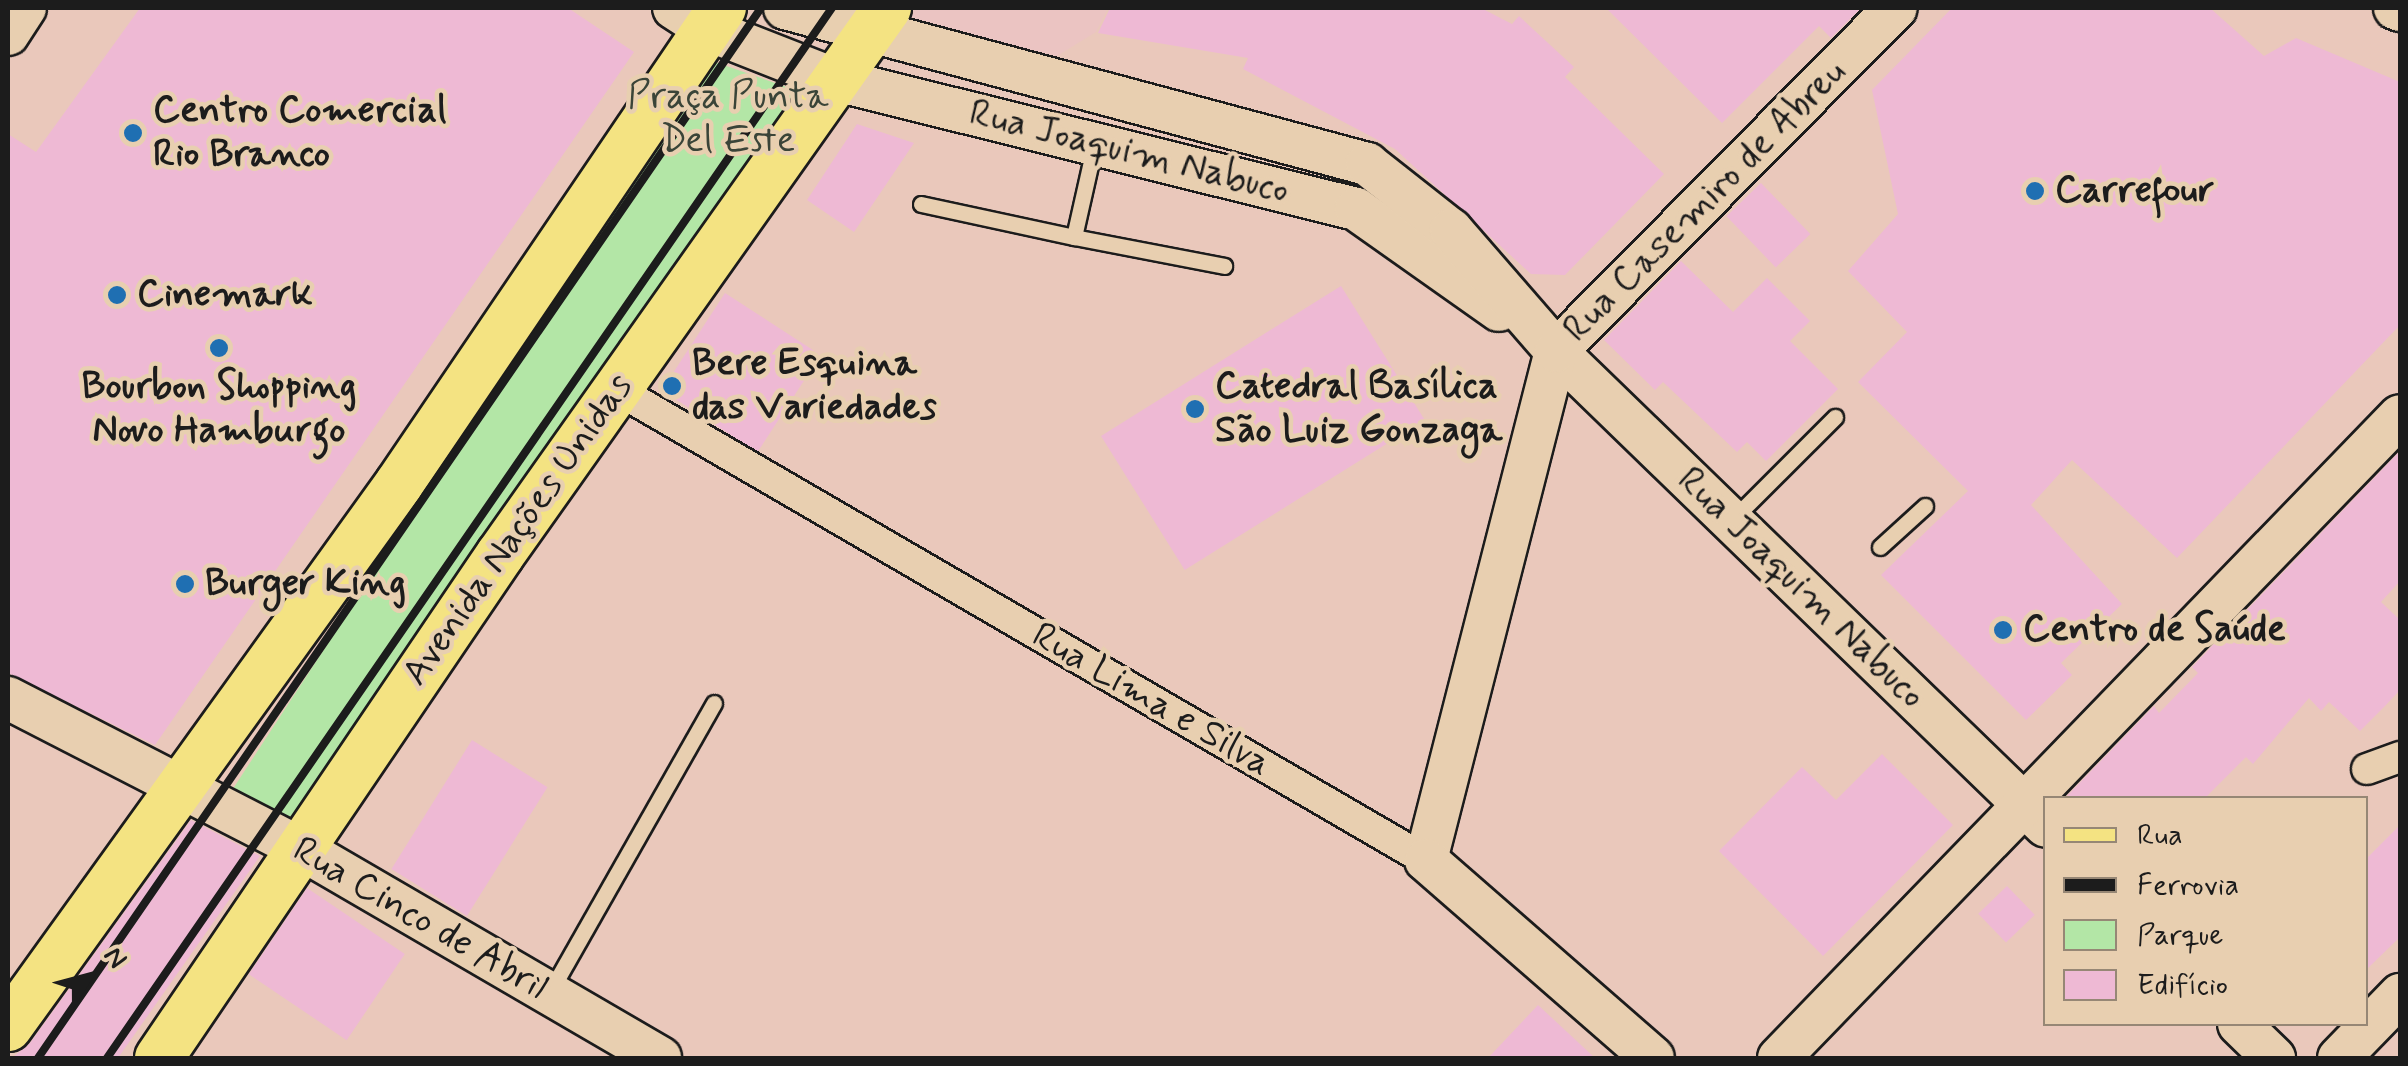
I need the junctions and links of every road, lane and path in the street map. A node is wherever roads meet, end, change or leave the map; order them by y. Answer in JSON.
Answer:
{"nodes":[{"id":1,"x":25,"y":8,"type":"edge"},
{"id":2,"x":786,"y":8,"type":"edge"},
{"id":3,"x":1896,"y":8,"type":"edge"},
{"id":4,"x":701,"y":15,"type":"edge"},
{"id":5,"x":877,"y":21,"type":"edge"},
{"id":6,"x":8,"y":34,"type":"edge"},
{"id":7,"x":836,"y":80,"type":"junction"},
{"id":8,"x":1095,"y":144,"type":"junction"},
{"id":9,"x":921,"y":204,"type":"dead end"},
{"id":10,"x":1074,"y":237,"type":"junction"},
{"id":11,"x":1224,"y":266,"type":"dead end"},
{"id":12,"x":1556,"y":351,"type":"junction"},
{"id":13,"x":616,"y":389,"type":"junction"},
{"id":14,"x":2400,"y":416,"type":"edge"},
{"id":15,"x":1836,"y":418,"type":"dead end"},
{"id":16,"x":1925,"y":506,"type":"dead end"},
{"id":17,"x":1732,"y":521,"type":"junction"},
{"id":18,"x":1880,"y":547,"type":"dead end"},
{"id":19,"x":8,"y":698,"type":"edge"},
{"id":20,"x":714,"y":703,"type":"dead end"},
{"id":21,"x":2400,"y":757,"type":"edge"},
{"id":22,"x":2367,"y":769,"type":"dead end"},
{"id":23,"x":179,"y":782,"type":"junction"},
{"id":24,"x":2051,"y":796,"type":"edge"},
{"id":25,"x":2034,"y":814,"type":"edge"},
{"id":26,"x":298,"y":847,"type":"junction"},
{"id":27,"x":1426,"y":860,"type":"junction"},
{"id":28,"x":549,"y":993,"type":"junction"},
{"id":29,"x":2400,"y":996,"type":"edge"},
{"id":30,"x":2241,"y":1026,"type":"edge"},
{"id":31,"x":8,"y":1027,"type":"edge"},
{"id":32,"x":160,"y":1058,"type":"edge"},
{"id":33,"x":660,"y":1058,"type":"edge"},
{"id":34,"x":1653,"y":1058,"type":"edge"},
{"id":35,"x":1780,"y":1058,"type":"edge"},
{"id":36,"x":2274,"y":1058,"type":"edge"},
{"id":37,"x":2339,"y":1058,"type":"edge"}],
"edges":[{"from":1,"to":6,"type":"street"},
{"from":2,"to":5,"type":"street","name":"Rua Joaquim Nabuco"},
{"from":3,"to":12,"type":"street","name":"Rua Casemiro de Abreu"},
{"from":4,"to":7,"type":"street","name":"Rua Joaquim Nabuco"},
{"from":4,"to":23,"type":"main road"},
{"from":5,"to":7,"type":"main road","name":"Avenida Nações Unidas"},
{"from":5,"to":12,"type":"street","name":"Rua Joaquim Nabuco"},
{"from":7,"to":8,"type":"street","name":"Rua Joaquim Nabuco"},
{"from":7,"to":13,"type":"main road","name":"Avenida Nações Unidas"},
{"from":8,"to":10,"type":"lane"},
{"from":8,"to":12,"type":"street","name":"Rua Joaquim Nabuco"},
{"from":9,"to":10,"type":"lane"},
{"from":10,"to":11,"type":"lane"},
{"from":12,"to":17,"type":"street","name":"Rua Joaquim Nabuco"},
{"from":12,"to":27,"type":"street"},
{"from":13,"to":26,"type":"main road","name":"Avenida Nações Unidas"},
{"from":13,"to":27,"type":"street","name":"Rua Lima e Silva"},
{"from":14,"to":24,"type":"street"},
{"from":15,"to":17,"type":"lane"},
{"from":16,"to":18,"type":"lane"},
{"from":17,"to":25,"type":"street","name":"Rua Joaquim Nabuco"},
{"from":19,"to":23,"type":"street","name":"Rua Cinco de Abril"},
{"from":20,"to":28,"type":"lane"},
{"from":21,"to":22,"type":"street"},
{"from":23,"to":26,"type":"street","name":"Rua Cinco de Abril"},
{"from":23,"to":31,"type":"main road"},
{"from":25,"to":35,"type":"street"},
{"from":26,"to":28,"type":"street","name":"Rua Cinco de Abril"},
{"from":26,"to":32,"type":"main road","name":"Avenida Nações Unidas"},
{"from":27,"to":34,"type":"street","name":"Rua Lima e Silva"},
{"from":28,"to":33,"type":"street","name":"Rua Cinco de Abril"},
{"from":29,"to":37,"type":"street"},
{"from":30,"to":36,"type":"street"}]}
